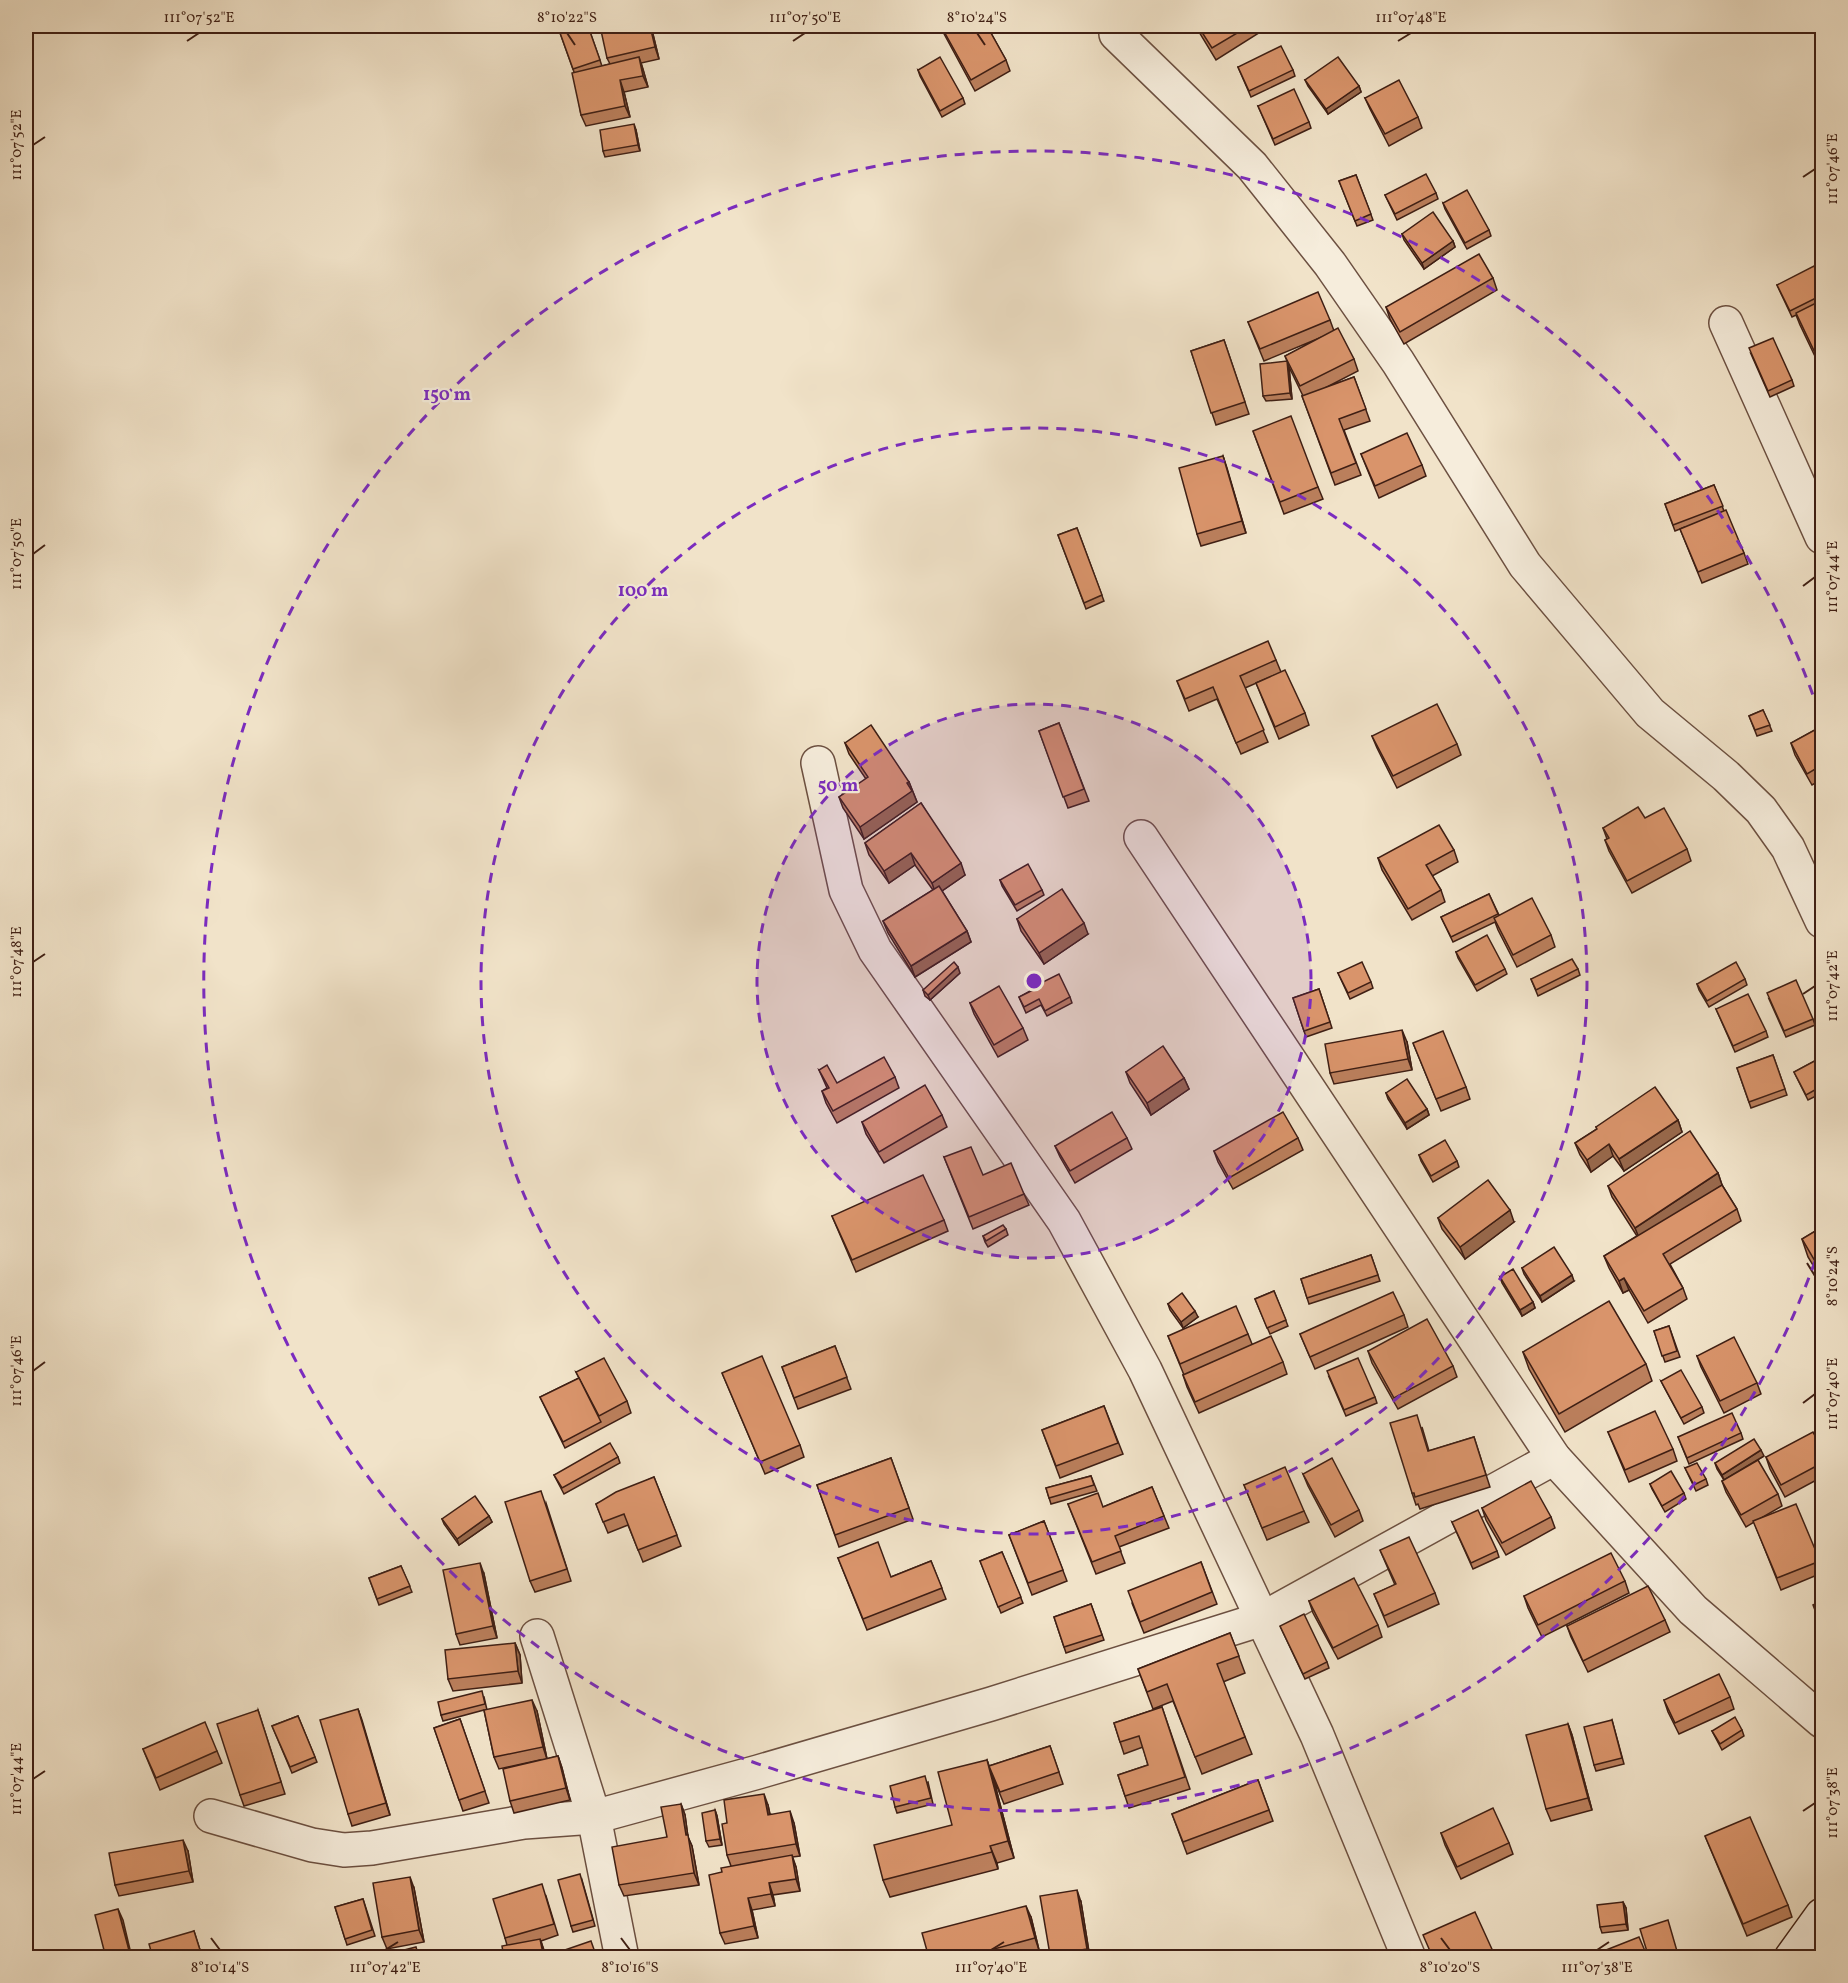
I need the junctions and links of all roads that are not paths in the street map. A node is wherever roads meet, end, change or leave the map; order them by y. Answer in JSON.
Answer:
{"nodes":[{"id":1,"x":1116,"y":34,"type":"dead end"},
{"id":2,"x":1726,"y":322,"type":"dead end"},
{"id":3,"x":1822,"y":537,"type":"edge"},
{"id":4,"x":818,"y":763,"type":"dead end"},
{"id":5,"x":1141,"y":837,"type":"dead end"},
{"id":6,"x":1822,"y":921,"type":"edge"},
{"id":7,"x":1554,"y":1458,"type":"junction"},
{"id":8,"x":1262,"y":1619,"type":"junction"},
{"id":9,"x":537,"y":1636,"type":"dead end"},
{"id":10,"x":1822,"y":1721,"type":"edge"},
{"id":11,"x":211,"y":1816,"type":"dead end"},
{"id":12,"x":594,"y":1816,"type":"junction"},
{"id":13,"x":1822,"y":1915,"type":"edge"},
{"id":14,"x":622,"y":1958,"type":"edge"},
{"id":15,"x":1409,"y":1958,"type":"edge"},
{"id":16,"x":1791,"y":1958,"type":"edge"}],
"edges":[{"from":1,"to":6,"type":"street"},
{"from":2,"to":3,"type":"street"},
{"from":4,"to":8,"type":"street"},
{"from":5,"to":7,"type":"street"},
{"from":7,"to":8,"type":"street"},
{"from":7,"to":10,"type":"street"},
{"from":8,"to":12,"type":"street"},
{"from":8,"to":15,"type":"street"},
{"from":9,"to":12,"type":"street"},
{"from":11,"to":12,"type":"street"},
{"from":12,"to":14,"type":"street"},
{"from":13,"to":16,"type":"street"}]}
